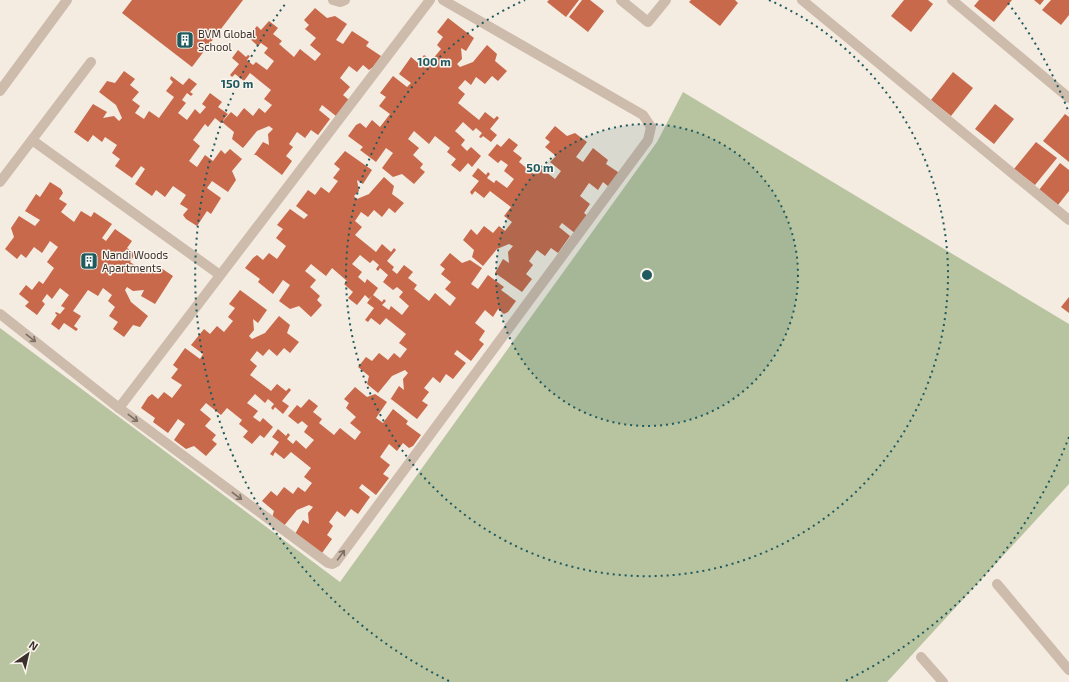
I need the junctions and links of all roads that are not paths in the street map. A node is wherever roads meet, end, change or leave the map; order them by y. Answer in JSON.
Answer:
{"nodes":[{"id":1,"x":67,"y":0,"type":"edge"},
{"id":2,"x":333,"y":0,"type":"edge"},
{"id":3,"x":345,"y":0,"type":"edge"},
{"id":4,"x":430,"y":0,"type":"edge"},
{"id":5,"x":443,"y":0,"type":"edge"},
{"id":6,"x":621,"y":0,"type":"edge"},
{"id":7,"x":666,"y":0,"type":"edge"},
{"id":8,"x":802,"y":0,"type":"edge"},
{"id":9,"x":952,"y":0,"type":"edge"},
{"id":10,"x":91,"y":62,"type":"dead end"},
{"id":11,"x":0,"y":91,"type":"edge"},
{"id":12,"x":1069,"y":98,"type":"edge"},
{"id":13,"x":32,"y":140,"type":"junction"},
{"id":14,"x":0,"y":182,"type":"edge"},
{"id":15,"x":1069,"y":220,"type":"edge"},
{"id":16,"x":220,"y":275,"type":"junction"},
{"id":17,"x":0,"y":314,"type":"edge"},
{"id":18,"x":119,"y":408,"type":"junction"},
{"id":19,"x":997,"y":584,"type":"dead end"},
{"id":20,"x":921,"y":657,"type":"dead end"},
{"id":21,"x":1069,"y":670,"type":"edge"},
{"id":22,"x":944,"y":682,"type":"edge"}],
"edges":[{"from":1,"to":11,"type":"street"},
{"from":2,"to":3,"type":"street"},
{"from":4,"to":16,"type":"street"},
{"from":18,"to":5,"type":"street","one_way":true},
{"from":6,"to":7,"type":"street"},
{"from":8,"to":15,"type":"street"},
{"from":9,"to":12,"type":"street"},
{"from":10,"to":13,"type":"street"},
{"from":13,"to":14,"type":"street"},
{"from":13,"to":16,"type":"street"},
{"from":16,"to":18,"type":"street"},
{"from":17,"to":18,"type":"street","one_way":true},
{"from":19,"to":21,"type":"street"},
{"from":20,"to":22,"type":"street"}]}
